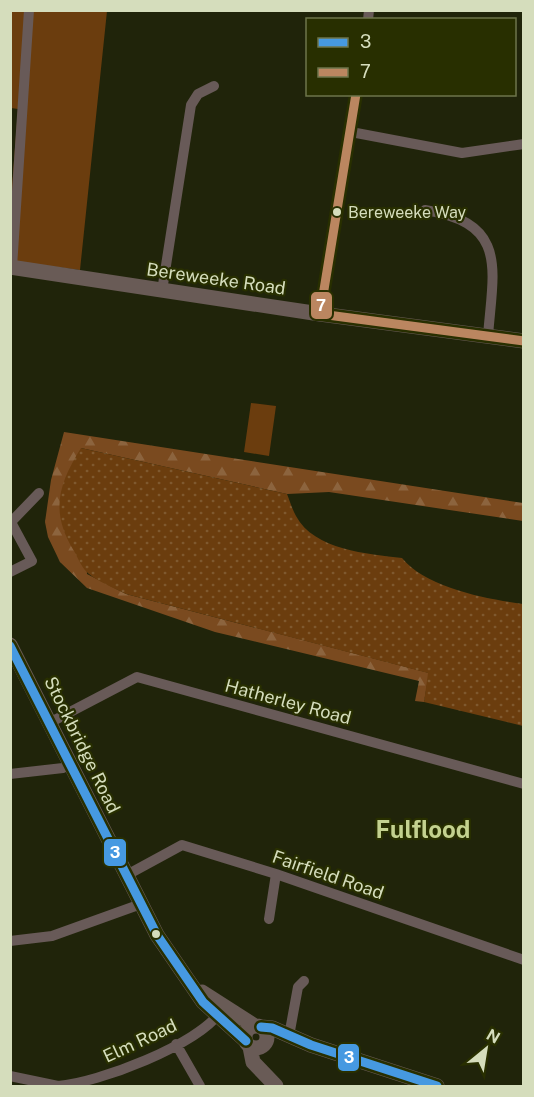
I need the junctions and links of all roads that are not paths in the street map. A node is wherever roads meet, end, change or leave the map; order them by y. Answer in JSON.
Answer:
{"nodes":[{"id":1,"x":29,"y":10,"type":"edge"},
{"id":2,"x":213,"y":86,"type":"dead end"},
{"id":3,"x":356,"y":96,"type":"edge"},
{"id":4,"x":351,"y":132,"type":"junction"},
{"id":5,"x":524,"y":144,"type":"edge"},
{"id":6,"x":425,"y":210,"type":"dead end"},
{"id":7,"x":11,"y":267,"type":"edge"},
{"id":8,"x":162,"y":291,"type":"junction"},
{"id":9,"x":320,"y":314,"type":"junction"},
{"id":10,"x":488,"y":336,"type":"junction"},
{"id":11,"x":524,"y":341,"type":"edge"},
{"id":12,"x":39,"y":493,"type":"dead end"},
{"id":13,"x":10,"y":572,"type":"edge"},
{"id":14,"x":10,"y":645,"type":"edge"},
{"id":15,"x":15,"y":664,"type":"edge"},
{"id":16,"x":51,"y":722,"type":"junction"},
{"id":17,"x":70,"y":764,"type":"junction"},
{"id":18,"x":10,"y":774,"type":"edge"},
{"id":19,"x":524,"y":784,"type":"edge"},
{"id":20,"x":276,"y":874,"type":"junction"},
{"id":21,"x":126,"y":876,"type":"junction"},
{"id":22,"x":141,"y":904,"type":"junction"},
{"id":23,"x":268,"y":919,"type":"dead end"},
{"id":24,"x":10,"y":941,"type":"edge"},
{"id":25,"x":524,"y":960,"type":"edge"},
{"id":26,"x":304,"y":981,"type":"dead end"},
{"id":27,"x":221,"y":1012,"type":"junction"},
{"id":28,"x":289,"y":1036,"type":"junction"},
{"id":29,"x":257,"y":1038,"type":"junction"},
{"id":30,"x":176,"y":1044,"type":"junction"},
{"id":31,"x":10,"y":1076,"type":"edge"},
{"id":32,"x":275,"y":1085,"type":"edge"},
{"id":33,"x":58,"y":1086,"type":"edge"},
{"id":34,"x":200,"y":1086,"type":"edge"},
{"id":35,"x":437,"y":1086,"type":"edge"}],
"edges":[{"from":1,"to":7,"type":"street"},
{"from":2,"to":8,"type":"street"},
{"from":3,"to":4,"type":"street"},
{"from":4,"to":5,"type":"street"},
{"from":4,"to":9,"type":"street"},
{"from":6,"to":10,"type":"street"},
{"from":7,"to":8,"type":"main road","name":"Bereweeke Road"},
{"from":8,"to":9,"type":"main road","name":"Bereweeke Road"},
{"from":9,"to":10,"type":"main road","name":"Bereweeke Road"},
{"from":10,"to":11,"type":"main road","name":"Bereweeke Road"},
{"from":12,"to":13,"type":"street"},
{"from":14,"to":15,"type":"main road","name":"Stockbridge Road"},
{"from":15,"to":16,"type":"main road","name":"Stockbridge Road"},
{"from":16,"to":17,"type":"main road","name":"Stockbridge Road"},
{"from":16,"to":19,"type":"street","name":"Hatherley Road"},
{"from":17,"to":18,"type":"street"},
{"from":17,"to":21,"type":"main road","name":"Stockbridge Road"},
{"from":20,"to":21,"type":"street","name":"Fairfield Road"},
{"from":20,"to":23,"type":"street"},
{"from":20,"to":25,"type":"street","name":"Fairfield Road"},
{"from":21,"to":22,"type":"main road","name":"Stockbridge Road"},
{"from":22,"to":24,"type":"street"},
{"from":22,"to":27,"type":"main road","name":"Stockbridge Road"},
{"from":26,"to":28,"type":"street"},
{"from":27,"to":29,"type":"main road","name":"Stockbridge Road"},
{"from":27,"to":30,"type":"street","name":"Elm Road"},
{"from":28,"to":29,"type":"main road","name":"Stockbridge Road"},
{"from":28,"to":35,"type":"main road","name":"Stockbridge Road"},
{"from":29,"to":32,"type":"main road"},
{"from":30,"to":33,"type":"street","name":"Elm Road"},
{"from":30,"to":34,"type":"street"},
{"from":31,"to":33,"type":"street","name":"Elm Road"}]}
